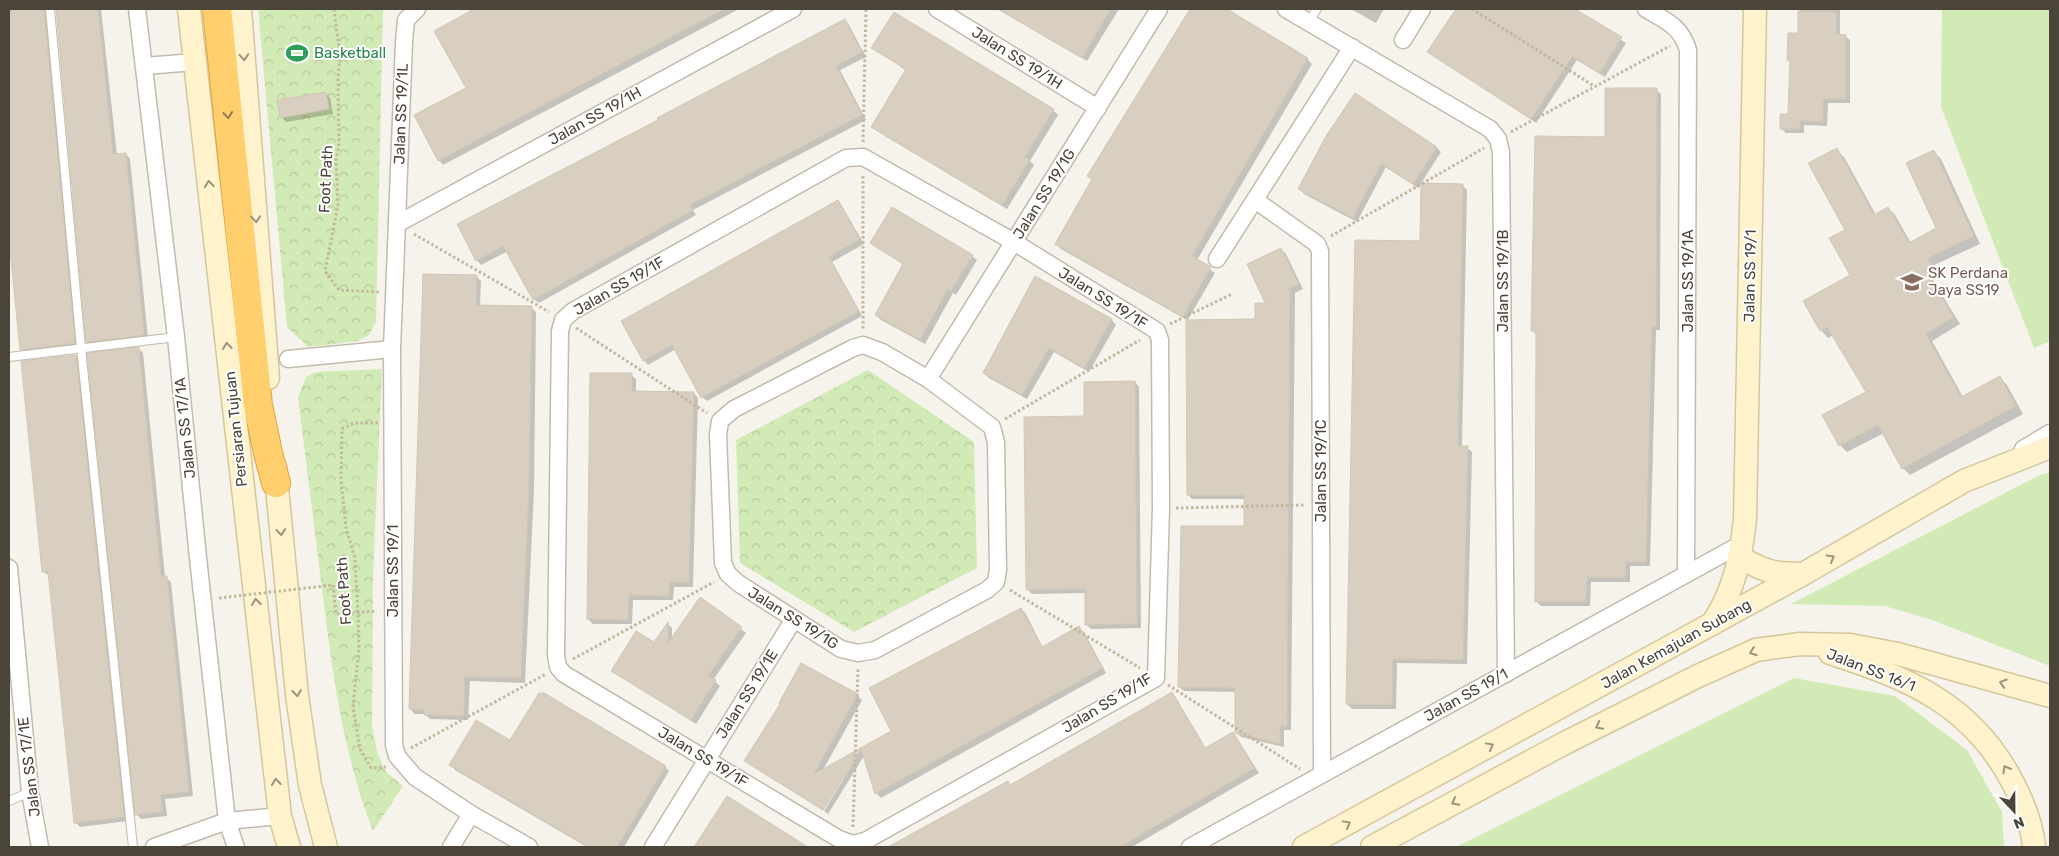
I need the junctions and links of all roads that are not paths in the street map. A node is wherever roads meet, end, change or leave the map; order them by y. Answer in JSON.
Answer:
{"nodes":[{"id":1,"x":50,"y":9,"type":"edge"},
{"id":2,"x":137,"y":9,"type":"edge"},
{"id":3,"x":189,"y":9,"type":"edge"},
{"id":4,"x":417,"y":9,"type":"edge"},
{"id":5,"x":793,"y":9,"type":"edge"},
{"id":6,"x":1159,"y":9,"type":"edge"},
{"id":7,"x":1286,"y":9,"type":"edge"},
{"id":8,"x":1422,"y":9,"type":"edge"},
{"id":9,"x":1646,"y":9,"type":"edge"},
{"id":10,"x":1755,"y":9,"type":"edge"},
{"id":11,"x":940,"y":10,"type":"edge"},
{"id":12,"x":225,"y":11,"type":"edge"},
{"id":13,"x":1313,"y":16,"type":"edge"},
{"id":14,"x":1403,"y":40,"type":"dead end"},
{"id":15,"x":1352,"y":47,"type":"junction"},
{"id":16,"x":195,"y":62,"type":"junction"},
{"id":17,"x":144,"y":66,"type":"junction"},
{"id":18,"x":1098,"y":108,"type":"junction"},
{"id":19,"x":1255,"y":200,"type":"junction"},
{"id":20,"x":397,"y":224,"type":"junction"},
{"id":21,"x":1014,"y":242,"type":"junction"},
{"id":22,"x":1217,"y":259,"type":"dead end"},
{"id":23,"x":176,"y":337,"type":"junction"},
{"id":24,"x":82,"y":348,"type":"junction"},
{"id":25,"x":392,"y":349,"type":"junction"},
{"id":26,"x":9,"y":357,"type":"edge"},
{"id":27,"x":288,"y":359,"type":"dead end"},
{"id":28,"x":928,"y":378,"type":"junction"},
{"id":29,"x":2050,"y":433,"type":"edge"},
{"id":30,"x":2050,"y":447,"type":"edge"},
{"id":31,"x":1964,"y":482,"type":"junction"},
{"id":32,"x":276,"y":483,"type":"joint"},
{"id":33,"x":1742,"y":551,"type":"junction"},
{"id":34,"x":9,"y":568,"type":"edge"},
{"id":35,"x":1686,"y":574,"type":"junction"},
{"id":36,"x":1803,"y":574,"type":"junction"},
{"id":37,"x":11,"y":609,"type":"edge"},
{"id":38,"x":794,"y":619,"type":"junction"},
{"id":39,"x":1711,"y":625,"type":"junction"},
{"id":40,"x":1800,"y":644,"type":"junction"},
{"id":41,"x":1506,"y":674,"type":"junction"},
{"id":42,"x":2050,"y":696,"type":"edge"},
{"id":43,"x":15,"y":704,"type":"edge"},
{"id":44,"x":706,"y":760,"type":"junction"},
{"id":45,"x":1322,"y":774,"type":"junction"},
{"id":46,"x":30,"y":792,"type":"junction"},
{"id":47,"x":9,"y":801,"type":"edge"},
{"id":48,"x":471,"y":814,"type":"junction"},
{"id":49,"x":280,"y":816,"type":"junction"},
{"id":50,"x":227,"y":821,"type":"junction"},
{"id":51,"x":40,"y":847,"type":"edge"},
{"id":52,"x":133,"y":847,"type":"edge"},
{"id":53,"x":154,"y":847,"type":"edge"},
{"id":54,"x":236,"y":847,"type":"edge"},
{"id":55,"x":289,"y":847,"type":"edge"},
{"id":56,"x":326,"y":847,"type":"edge"},
{"id":57,"x":451,"y":847,"type":"edge"},
{"id":58,"x":529,"y":847,"type":"edge"},
{"id":59,"x":654,"y":847,"type":"edge"},
{"id":60,"x":1190,"y":847,"type":"edge"},
{"id":61,"x":1304,"y":847,"type":"edge"},
{"id":62,"x":1372,"y":847,"type":"edge"},
{"id":63,"x":2034,"y":847,"type":"edge"}],
"edges":[{"from":1,"to":24,"type":"lane"},
{"from":2,"to":17,"type":"street","name":"Jalan SS 17/1A"},
{"from":3,"to":16,"type":"main road","name":"Persiaran Tujuan"},
{"from":4,"to":20,"type":"street","name":"Jalan SS 19/1L"},
{"from":5,"to":20,"type":"street","name":"Jalan SS 19/1H"},
{"from":6,"to":18,"type":"street","name":"Jalan SS 19/1G"},
{"from":7,"to":13,"type":"street","name":"Jalan SS 19/1B"},
{"from":8,"to":14,"type":"street"},
{"from":9,"to":35,"type":"street","name":"Jalan SS 19/1A"},
{"from":10,"to":33,"type":"main road","name":"Jalan SS 19/1"},
{"from":11,"to":18,"type":"street","name":"Jalan SS 19/1H"},
{"from":12,"to":32,"type":"highway","one_way":true},
{"from":13,"to":15,"type":"street","name":"Jalan SS 19/1B"},
{"from":15,"to":19,"type":"street"},
{"from":15,"to":41,"type":"street","name":"Jalan SS 19/1B"},
{"from":16,"to":17,"type":"street"},
{"from":49,"to":16,"type":"main road","name":"Persiaran Tujuan","one_way":true},
{"from":17,"to":23,"type":"street","name":"Jalan SS 17/1A"},
{"from":18,"to":21,"type":"street","name":"Jalan SS 19/1G"},
{"from":19,"to":22,"type":"street"},
{"from":19,"to":45,"type":"street","name":"Jalan SS 19/1C"},
{"from":20,"to":25,"type":"street","name":"Jalan SS 19/1"},
{"from":21,"to":28,"type":"street","name":"Jalan SS 19/1G"},
{"from":21,"to":44,"type":"street","name":"Jalan SS 19/1F"},
{"from":21,"to":44,"type":"street","name":"Jalan SS 19/1F"},
{"from":23,"to":24,"type":"lane"},
{"from":23,"to":50,"type":"street","name":"Jalan SS 17/1A"},
{"from":24,"to":26,"type":"lane"},
{"from":24,"to":52,"type":"lane"},
{"from":25,"to":27,"type":"street"},
{"from":25,"to":48,"type":"street","name":"Jalan SS 19/1"},
{"from":28,"to":38,"type":"street","name":"Jalan SS 19/1G"},
{"from":28,"to":38,"type":"street","name":"Jalan SS 19/1G"},
{"from":29,"to":31,"type":"street"},
{"from":30,"to":31,"type":"main road","name":"Jalan Kemajuan Subang"},
{"from":36,"to":31,"type":"main road","name":"Jalan Kemajuan Subang","one_way":true},
{"from":32,"to":56,"type":"main road","one_way":true},
{"from":33,"to":35,"type":"street","name":"Jalan SS 19/1"},
{"from":33,"to":36,"type":"main road"},
{"from":33,"to":39,"type":"main road","name":"Jalan SS 19/1"},
{"from":34,"to":37,"type":"street","name":"Jalan SS 17/1E"},
{"from":35,"to":41,"type":"street","name":"Jalan SS 19/1"},
{"from":36,"to":39,"type":"main road","name":"Jalan Kemajuan Subang"},
{"from":37,"to":43,"type":"street","name":"Jalan SS 17/1E"},
{"from":38,"to":44,"type":"street","name":"Jalan SS 19/1E"},
{"from":61,"to":39,"type":"main road","name":"Jalan Kemajuan Subang","one_way":true},
{"from":42,"to":40,"type":"main road","one_way":true},
{"from":40,"to":62,"type":"main road","one_way":true},
{"from":63,"to":40,"type":"main road","name":"Jalan SS 16/1","one_way":true},
{"from":41,"to":45,"type":"street","name":"Jalan SS 19/1"},
{"from":43,"to":46,"type":"street","name":"Jalan SS 17/1E"},
{"from":44,"to":59,"type":"street","name":"Jalan SS 19/1E"},
{"from":45,"to":60,"type":"street","name":"Jalan SS 19/1"},
{"from":46,"to":47,"type":"lane"},
{"from":46,"to":51,"type":"street","name":"Jalan SS 17/1E"},
{"from":48,"to":57,"type":"street"},
{"from":48,"to":58,"type":"street","name":"Jalan SS 19/1"},
{"from":49,"to":50,"type":"street"},
{"from":49,"to":55,"type":"main road","name":"Persiaran Tujuan"},
{"from":50,"to":53,"type":"street"},
{"from":50,"to":54,"type":"street","name":"Jalan SS 17/1A"}]}
